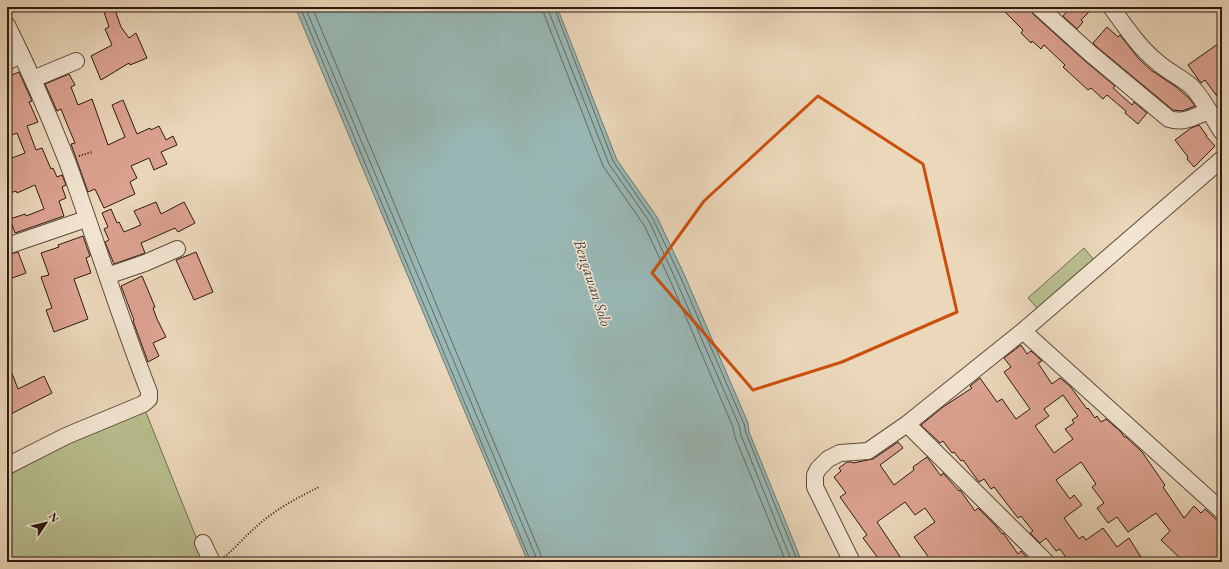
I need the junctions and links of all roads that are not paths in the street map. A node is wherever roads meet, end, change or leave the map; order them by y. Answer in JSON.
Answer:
{"nodes":[{"id":1,"x":1039,"y":7,"type":"edge"},
{"id":2,"x":1111,"y":7,"type":"edge"},
{"id":3,"x":7,"y":25,"type":"edge"},
{"id":4,"x":22,"y":54,"type":"junction"},
{"id":5,"x":76,"y":61,"type":"dead end"},
{"id":6,"x":7,"y":62,"type":"edge"},
{"id":7,"x":33,"y":80,"type":"junction"},
{"id":8,"x":1208,"y":111,"type":"junction"},
{"id":9,"x":1222,"y":132,"type":"edge"},
{"id":10,"x":1222,"y":159,"type":"edge"},
{"id":11,"x":86,"y":219,"type":"junction"},
{"id":12,"x":7,"y":246,"type":"edge"},
{"id":13,"x":177,"y":249,"type":"dead end"},
{"id":14,"x":106,"y":276,"type":"junction"},
{"id":15,"x":1023,"y":331,"type":"junction"},
{"id":16,"x":907,"y":424,"type":"junction"},
{"id":17,"x":7,"y":466,"type":"edge"},
{"id":18,"x":1222,"y":511,"type":"edge"},
{"id":19,"x":203,"y":543,"type":"dead end"},
{"id":20,"x":217,"y":560,"type":"edge"},
{"id":21,"x":852,"y":562,"type":"edge"},
{"id":22,"x":1046,"y":562,"type":"edge"}],
"edges":[{"from":1,"to":8,"type":"street"},
{"from":2,"to":8,"type":"street"},
{"from":3,"to":4,"type":"street"},
{"from":4,"to":6,"type":"street"},
{"from":4,"to":7,"type":"street"},
{"from":5,"to":7,"type":"street"},
{"from":7,"to":11,"type":"street"},
{"from":8,"to":9,"type":"street"},
{"from":10,"to":15,"type":"street"},
{"from":11,"to":12,"type":"street"},
{"from":11,"to":14,"type":"street"},
{"from":13,"to":14,"type":"street"},
{"from":14,"to":17,"type":"street"},
{"from":15,"to":16,"type":"street"},
{"from":15,"to":18,"type":"street"},
{"from":16,"to":21,"type":"street"},
{"from":16,"to":22,"type":"street"},
{"from":19,"to":20,"type":"street"}]}
